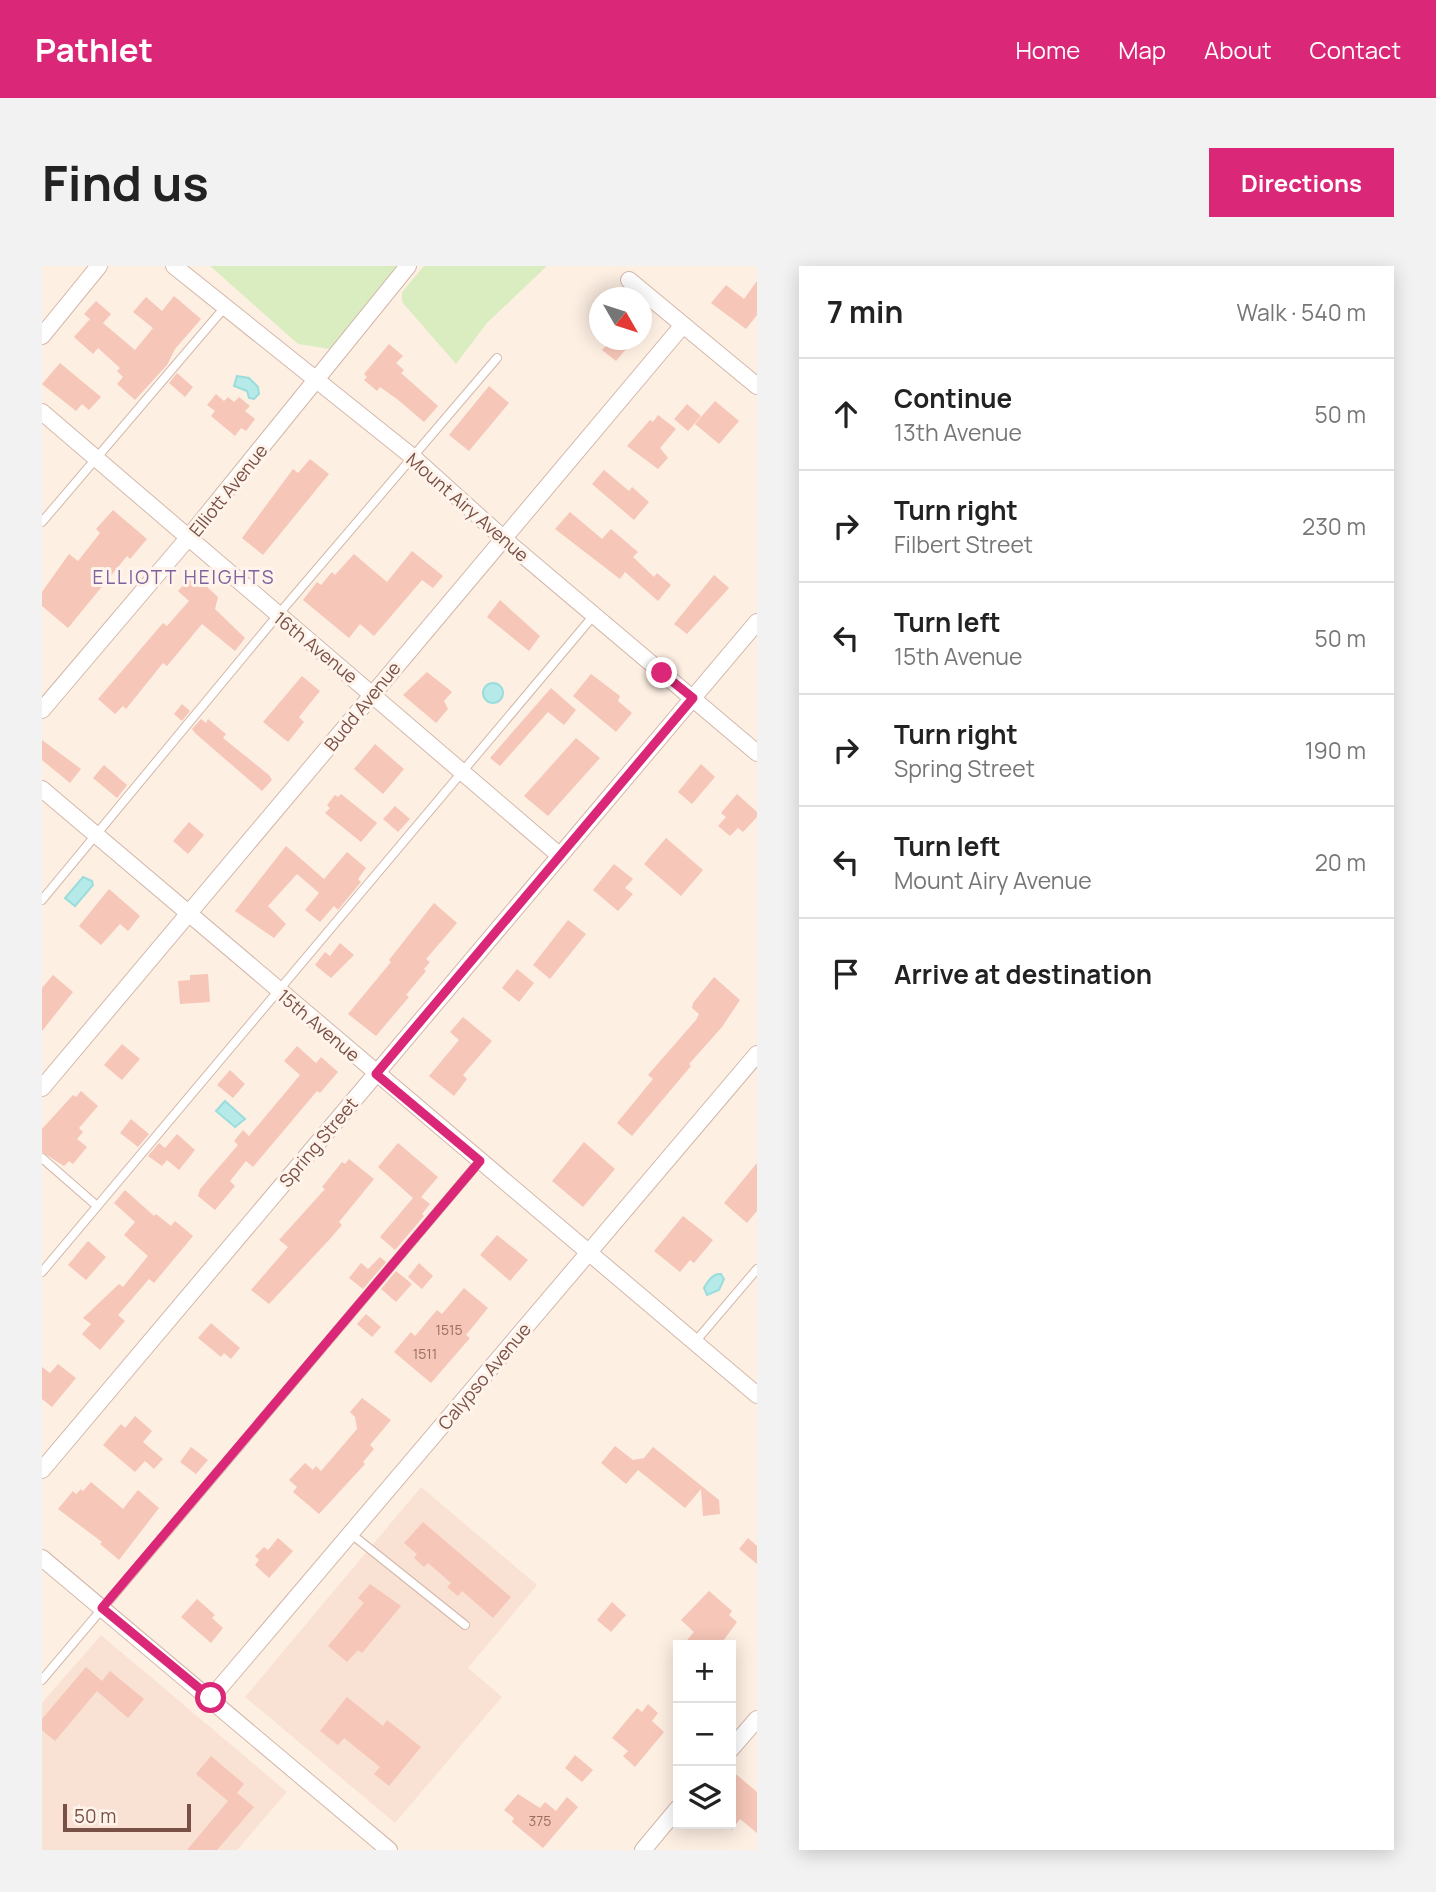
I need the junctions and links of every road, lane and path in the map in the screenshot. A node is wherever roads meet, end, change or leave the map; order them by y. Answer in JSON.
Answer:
{"nodes":[{"id":1,"x":99,"y":266,"type":"edge"},
{"id":2,"x":174,"y":266,"type":"edge"},
{"id":3,"x":408,"y":266,"type":"edge"},
{"id":4,"x":629,"y":280,"type":"dead end"},
{"id":5,"x":225,"y":307,"type":"junction"},
{"id":6,"x":683,"y":325,"type":"junction"},
{"id":7,"x":42,"y":336,"type":"edge"},
{"id":8,"x":497,"y":358,"type":"dead end"},
{"id":9,"x":316,"y":381,"type":"junction"},
{"id":10,"x":757,"y":386,"type":"edge"},
{"id":11,"x":42,"y":412,"type":"edge"},
{"id":12,"x":97,"y":457,"type":"junction"},
{"id":13,"x":414,"y":458,"type":"junction"},
{"id":14,"x":42,"y":522,"type":"edge"},
{"id":15,"x":188,"y":538,"type":"junction"},
{"id":16,"x":504,"y":539,"type":"junction"},
{"id":17,"x":594,"y":615,"type":"junction"},
{"id":18,"x":277,"y":616,"type":"junction"},
{"id":19,"x":757,"y":622,"type":"edge"},
{"id":20,"x":372,"y":694,"type":"junction"},
{"id":21,"x":693,"y":698,"type":"junction"},
{"id":22,"x":42,"y":710,"type":"edge"},
{"id":23,"x":757,"y":752,"type":"edge"},
{"id":24,"x":464,"y":773,"type":"junction"},
{"id":25,"x":42,"y":789,"type":"edge"},
{"id":26,"x":96,"y":836,"type":"junction"},
{"id":27,"x":559,"y":855,"type":"junction"},
{"id":28,"x":42,"y":900,"type":"edge"},
{"id":29,"x":190,"y":915,"type":"junction"},
{"id":30,"x":278,"y":990,"type":"junction"},
{"id":31,"x":757,"y":1054,"type":"edge"},
{"id":32,"x":376,"y":1074,"type":"junction"},
{"id":33,"x":42,"y":1088,"type":"edge"},
{"id":34,"x":42,"y":1158,"type":"edge"},
{"id":35,"x":480,"y":1161,"type":"junction"},
{"id":36,"x":97,"y":1206,"type":"junction"},
{"id":37,"x":588,"y":1252,"type":"junction"},
{"id":38,"x":757,"y":1269,"type":"edge"},
{"id":39,"x":42,"y":1272,"type":"edge"},
{"id":40,"x":695,"y":1342,"type":"junction"},
{"id":41,"x":757,"y":1395,"type":"edge"},
{"id":42,"x":42,"y":1470,"type":"edge"},
{"id":43,"x":350,"y":1533,"type":"junction"},
{"id":44,"x":42,"y":1558,"type":"edge"},
{"id":45,"x":102,"y":1608,"type":"junction"},
{"id":46,"x":465,"y":1625,"type":"dead end"},
{"id":47,"x":42,"y":1680,"type":"edge"},
{"id":48,"x":211,"y":1698,"type":"junction"},
{"id":49,"x":757,"y":1719,"type":"edge"},
{"id":50,"x":736,"y":1743,"type":"edge"},
{"id":51,"x":673,"y":1814,"type":"edge"},
{"id":52,"x":389,"y":1850,"type":"edge"},
{"id":53,"x":643,"y":1850,"type":"edge"}],
"edges":[{"from":1,"to":7,"type":"street"},
{"from":2,"to":5,"type":"street","name":"Mount Airy Avenue"},
{"from":3,"to":9,"type":"street","name":"Elliott Avenue"},
{"from":4,"to":6,"type":"street"},
{"from":5,"to":9,"type":"street","name":"Mount Airy Avenue"},
{"from":5,"to":12,"type":"lane"},
{"from":6,"to":10,"type":"street"},
{"from":6,"to":16,"type":"street","name":"Budd Avenue"},
{"from":8,"to":13,"type":"lane"},
{"from":9,"to":13,"type":"street","name":"Mount Airy Avenue"},
{"from":9,"to":15,"type":"street","name":"Elliott Avenue"},
{"from":11,"to":12,"type":"street","name":"16th Avenue"},
{"from":12,"to":14,"type":"lane"},
{"from":12,"to":15,"type":"street","name":"16th Avenue"},
{"from":13,"to":16,"type":"street","name":"Mount Airy Avenue"},
{"from":13,"to":18,"type":"lane"},
{"from":15,"to":18,"type":"street","name":"16th Avenue"},
{"from":15,"to":22,"type":"street","name":"Elliott Avenue"},
{"from":16,"to":17,"type":"street","name":"Mount Airy Avenue"},
{"from":16,"to":20,"type":"street","name":"Budd Avenue"},
{"from":17,"to":21,"type":"street","name":"Mount Airy Avenue"},
{"from":17,"to":24,"type":"lane"},
{"from":18,"to":20,"type":"street","name":"16th Avenue"},
{"from":18,"to":26,"type":"lane"},
{"from":19,"to":21,"type":"street","name":"Spring Street"},
{"from":20,"to":24,"type":"street","name":"16th Avenue"},
{"from":20,"to":29,"type":"street","name":"Budd Avenue"},
{"from":21,"to":23,"type":"street","name":"Mount Airy Avenue"},
{"from":21,"to":27,"type":"street","name":"Spring Street"},
{"from":24,"to":27,"type":"street","name":"16th Avenue"},
{"from":24,"to":30,"type":"lane"},
{"from":25,"to":26,"type":"street","name":"15th Avenue"},
{"from":26,"to":28,"type":"lane"},
{"from":26,"to":29,"type":"street","name":"15th Avenue"},
{"from":27,"to":32,"type":"street","name":"Spring Street"},
{"from":29,"to":30,"type":"street","name":"15th Avenue"},
{"from":29,"to":33,"type":"street","name":"Budd Avenue"},
{"from":30,"to":32,"type":"street","name":"15th Avenue"},
{"from":30,"to":36,"type":"lane"},
{"from":31,"to":37,"type":"street","name":"Calypso Avenue"},
{"from":32,"to":35,"type":"street","name":"15th Avenue"},
{"from":32,"to":42,"type":"street","name":"Spring Street"},
{"from":34,"to":36,"type":"lane"},
{"from":35,"to":37,"type":"street","name":"15th Avenue"},
{"from":35,"to":45,"type":"lane"},
{"from":36,"to":39,"type":"lane"},
{"from":37,"to":40,"type":"street","name":"15th Avenue"},
{"from":37,"to":43,"type":"street","name":"Calypso Avenue"},
{"from":38,"to":40,"type":"lane"},
{"from":40,"to":41,"type":"street","name":"15th Avenue"},
{"from":43,"to":46,"type":"lane"},
{"from":43,"to":48,"type":"street","name":"Calypso Avenue"},
{"from":44,"to":45,"type":"street"},
{"from":45,"to":47,"type":"lane"},
{"from":45,"to":48,"type":"street"},
{"from":48,"to":52,"type":"street"},
{"from":49,"to":50,"type":"street"},
{"from":51,"to":53,"type":"street"}]}
